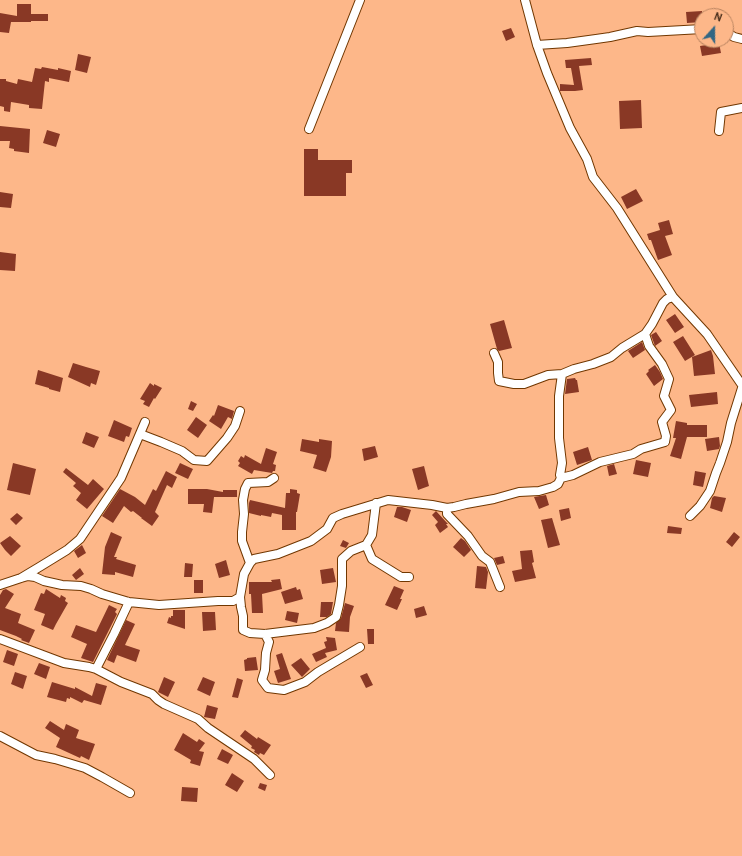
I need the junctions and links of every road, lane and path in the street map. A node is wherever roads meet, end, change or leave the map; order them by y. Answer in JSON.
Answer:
{"nodes":[{"id":1,"x":360,"y":0,"type":"edge"},
{"id":2,"x":525,"y":0,"type":"edge"},
{"id":3,"x":694,"y":29,"type":"edge"},
{"id":4,"x":537,"y":45,"type":"junction"},
{"id":5,"x":742,"y":108,"type":"edge"},
{"id":6,"x":309,"y":130,"type":"dead end"},
{"id":7,"x":719,"y":131,"type":"dead end"},
{"id":8,"x":673,"y":297,"type":"junction"},
{"id":9,"x":645,"y":334,"type":"junction"},
{"id":10,"x":494,"y":353,"type":"dead end"},
{"id":11,"x":562,"y":374,"type":"junction"},
{"id":12,"x":742,"y":387,"type":"edge"},
{"id":13,"x":240,"y":411,"type":"dead end"},
{"id":14,"x":145,"y":422,"type":"dead end"},
{"id":15,"x":140,"y":434,"type":"junction"},
{"id":16,"x":274,"y":478,"type":"dead end"},
{"id":17,"x":561,"y":478,"type":"junction"},
{"id":18,"x":376,"y":503,"type":"junction"},
{"id":19,"x":447,"y":508,"type":"junction"},
{"id":20,"x":690,"y":516,"type":"dead end"},
{"id":21,"x":366,"y":546,"type":"junction"},
{"id":22,"x":250,"y":563,"type":"junction"},
{"id":23,"x":409,"y":577,"type":"dead end"},
{"id":24,"x":21,"y":578,"type":"junction"},
{"id":25,"x":0,"y":585,"type":"edge"},
{"id":26,"x":500,"y":587,"type":"dead end"},
{"id":27,"x":240,"y":597,"type":"junction"},
{"id":28,"x":129,"y":602,"type":"junction"},
{"id":29,"x":265,"y":634,"type":"junction"},
{"id":30,"x":0,"y":639,"type":"edge"},
{"id":31,"x":360,"y":647,"type":"dead end"},
{"id":32,"x":96,"y":669,"type":"junction"},
{"id":33,"x":0,"y":736,"type":"edge"},
{"id":34,"x":270,"y":775,"type":"dead end"},
{"id":35,"x":130,"y":793,"type":"dead end"}],
"edges":[{"from":1,"to":6,"type":"street"},
{"from":2,"to":4,"type":"street"},
{"from":3,"to":4,"type":"street"},
{"from":4,"to":8,"type":"street"},
{"from":5,"to":7,"type":"street"},
{"from":8,"to":9,"type":"street"},
{"from":8,"to":12,"type":"street"},
{"from":9,"to":11,"type":"street"},
{"from":9,"to":17,"type":"street"},
{"from":10,"to":11,"type":"street"},
{"from":11,"to":17,"type":"street"},
{"from":12,"to":20,"type":"street"},
{"from":13,"to":15,"type":"street"},
{"from":14,"to":15,"type":"street"},
{"from":15,"to":24,"type":"street"},
{"from":16,"to":22,"type":"street"},
{"from":17,"to":19,"type":"street"},
{"from":18,"to":19,"type":"street"},
{"from":18,"to":21,"type":"street"},
{"from":18,"to":22,"type":"street"},
{"from":19,"to":26,"type":"street"},
{"from":21,"to":23,"type":"street"},
{"from":21,"to":29,"type":"street"},
{"from":22,"to":27,"type":"street"},
{"from":24,"to":25,"type":"street"},
{"from":24,"to":28,"type":"street"},
{"from":27,"to":28,"type":"street"},
{"from":27,"to":29,"type":"street"},
{"from":28,"to":32,"type":"street"},
{"from":29,"to":31,"type":"street"},
{"from":30,"to":32,"type":"street"},
{"from":32,"to":34,"type":"street"},
{"from":33,"to":35,"type":"street"}]}
